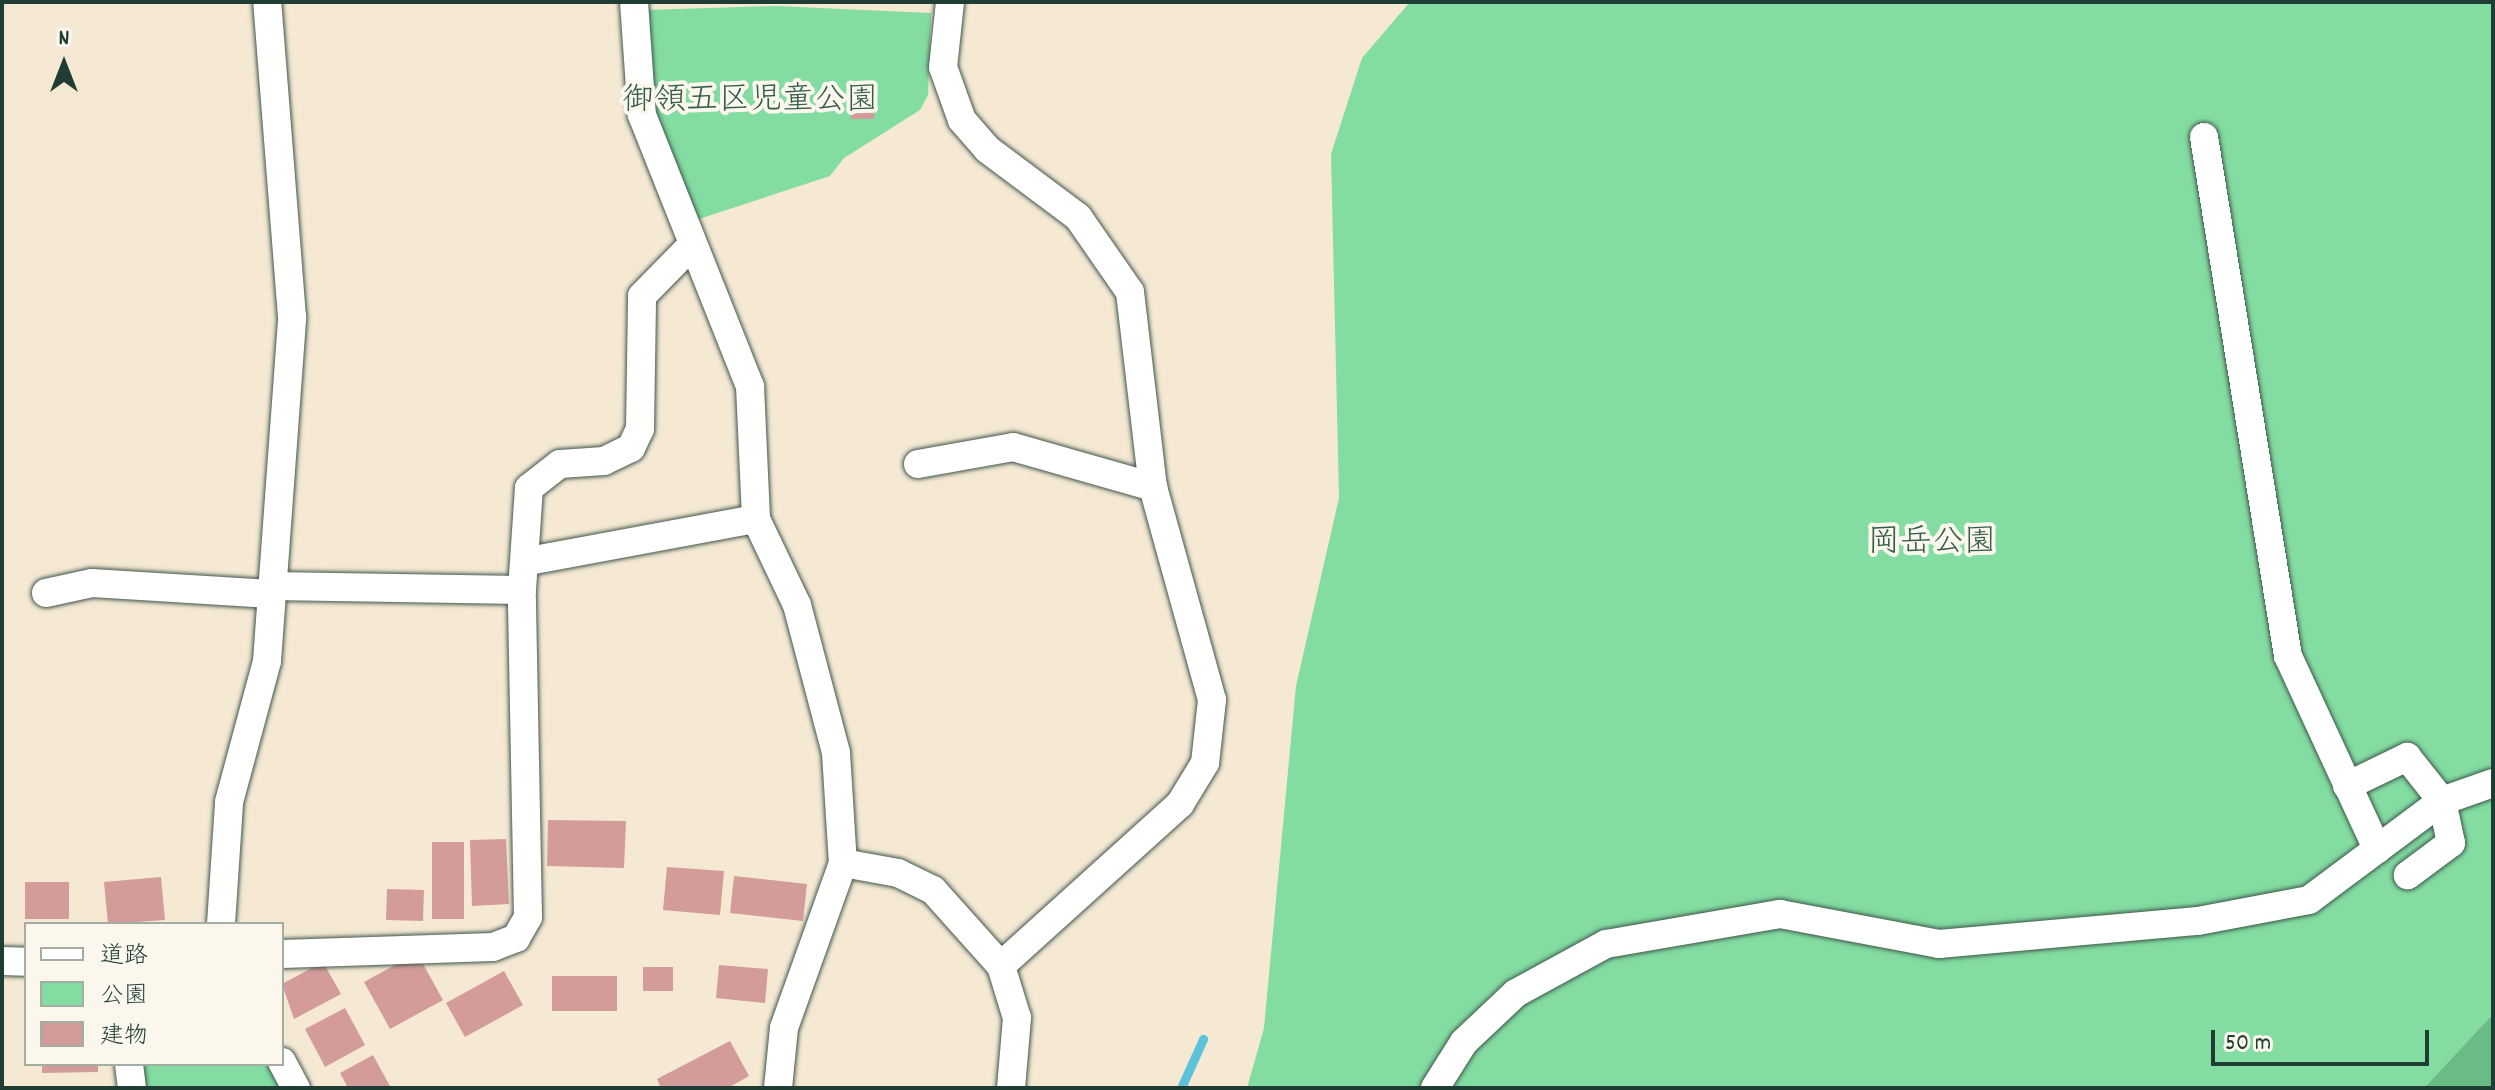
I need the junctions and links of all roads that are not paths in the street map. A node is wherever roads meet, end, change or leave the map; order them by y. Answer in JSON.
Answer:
{"nodes":[{"id":1,"x":267,"y":2,"type":"edge"},
{"id":2,"x":634,"y":2,"type":"edge"},
{"id":3,"x":950,"y":2,"type":"edge"},
{"id":4,"x":2204,"y":137,"type":"dead end"},
{"id":5,"x":691,"y":246,"type":"junction"},
{"id":6,"x":918,"y":464,"type":"dead end"},
{"id":7,"x":1153,"y":487,"type":"junction"},
{"id":8,"x":756,"y":519,"type":"junction"},
{"id":9,"x":529,"y":561,"type":"junction"},
{"id":10,"x":271,"y":590,"type":"junction"},
{"id":11,"x":522,"y":590,"type":"junction"},
{"id":12,"x":46,"y":593,"type":"dead end"},
{"id":13,"x":2493,"y":783,"type":"edge"},
{"id":14,"x":2347,"y":786,"type":"junction"},
{"id":15,"x":2442,"y":801,"type":"junction"},
{"id":16,"x":2377,"y":849,"type":"junction"},
{"id":17,"x":843,"y":863,"type":"junction"},
{"id":18,"x":2408,"y":875,"type":"dead end"},
{"id":19,"x":221,"y":922,"type":"edge"},
{"id":20,"x":284,"y":954,"type":"edge"},
{"id":21,"x":2,"y":961,"type":"edge"},
{"id":22,"x":24,"y":962,"type":"edge"},
{"id":23,"x":1001,"y":966,"type":"junction"},
{"id":24,"x":129,"y":1066,"type":"edge"},
{"id":25,"x":284,"y":1066,"type":"edge"},
{"id":26,"x":132,"y":1088,"type":"edge"},
{"id":27,"x":296,"y":1088,"type":"edge"},
{"id":28,"x":778,"y":1088,"type":"edge"},
{"id":29,"x":1011,"y":1088,"type":"edge"},
{"id":30,"x":1435,"y":1088,"type":"edge"}],
"edges":[{"from":1,"to":10,"type":"street"},
{"from":2,"to":5,"type":"street"},
{"from":3,"to":7,"type":"street"},
{"from":4,"to":14,"type":"street"},
{"from":5,"to":8,"type":"street"},
{"from":5,"to":9,"type":"street"},
{"from":6,"to":7,"type":"street"},
{"from":7,"to":23,"type":"street"},
{"from":8,"to":9,"type":"street"},
{"from":8,"to":17,"type":"street"},
{"from":9,"to":11,"type":"street"},
{"from":10,"to":11,"type":"street"},
{"from":10,"to":12,"type":"street"},
{"from":10,"to":19,"type":"street"},
{"from":11,"to":20,"type":"street"},
{"from":13,"to":15,"type":"street"},
{"from":14,"to":15,"type":"street"},
{"from":14,"to":16,"type":"street"},
{"from":15,"to":16,"type":"street"},
{"from":15,"to":18,"type":"street"},
{"from":16,"to":30,"type":"street"},
{"from":17,"to":23,"type":"street"},
{"from":17,"to":28,"type":"street"},
{"from":21,"to":22,"type":"street"},
{"from":23,"to":29,"type":"street"},
{"from":24,"to":26,"type":"street"},
{"from":25,"to":27,"type":"street"}]}
